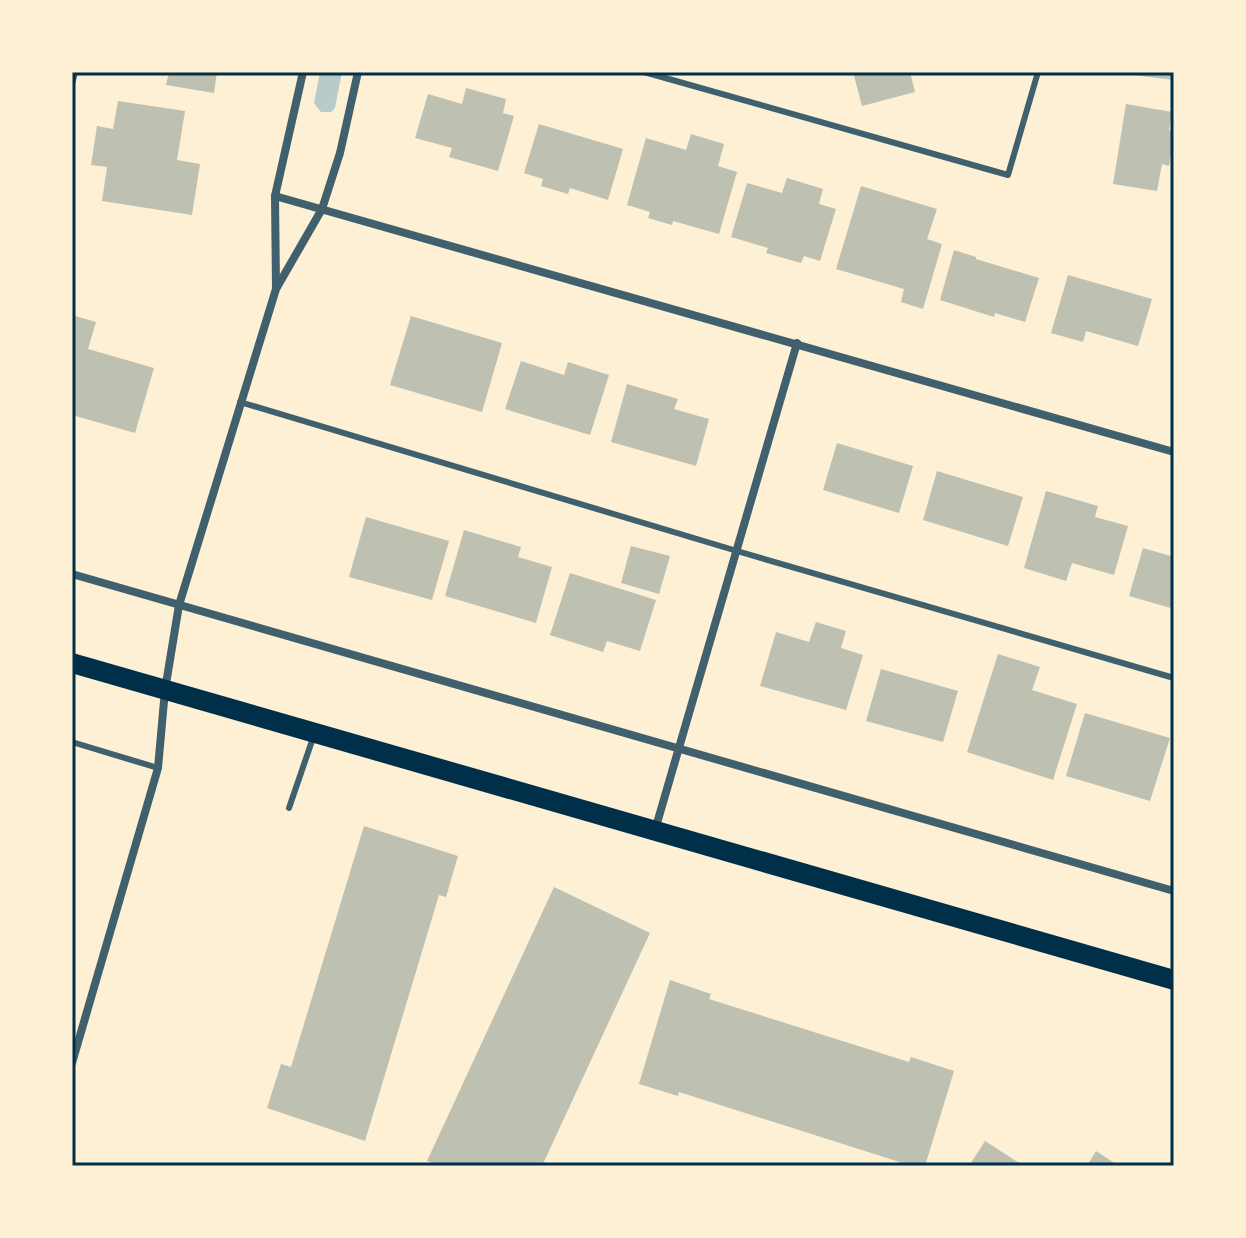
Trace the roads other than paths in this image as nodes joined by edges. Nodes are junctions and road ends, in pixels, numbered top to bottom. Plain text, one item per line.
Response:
1 (75, 72) edge
2 (303, 72) edge
3 (358, 72) edge
4 (644, 72) edge
5 (1038, 72) edge
6 (72, 84) edge
7 (275, 196) junction
8 (322, 209) junction
9 (276, 289) junction
10 (797, 343) junction
11 (240, 402) junction
12 (1174, 452) edge
13 (737, 551) junction
14 (72, 574) edge
15 (179, 605) junction
16 (72, 663) edge
17 (1174, 678) edge
18 (165, 690) junction
19 (314, 733) junction
20 (72, 742) edge
21 (679, 748) junction
22 (158, 768) junction
23 (289, 808) dead end
24 (655, 831) junction
25 (1174, 891) edge
26 (1174, 980) edge
27 (72, 1063) edge

1 - 6 lane
2 - 7 street
3 - 8 street
4 - 5 lane
7 - 8 street
7 - 9 street
8 - 9 street
8 - 10 street
9 - 11 street
10 - 12 street
10 - 13 street
11 - 13 lane
11 - 15 street
13 - 17 lane
13 - 21 street
14 - 15 street
15 - 18 street
15 - 21 street
16 - 18 main road
18 - 19 main road
18 - 22 street
19 - 23 lane
19 - 24 main road
20 - 22 lane
21 - 24 street
21 - 25 street
22 - 27 street
24 - 26 main road

